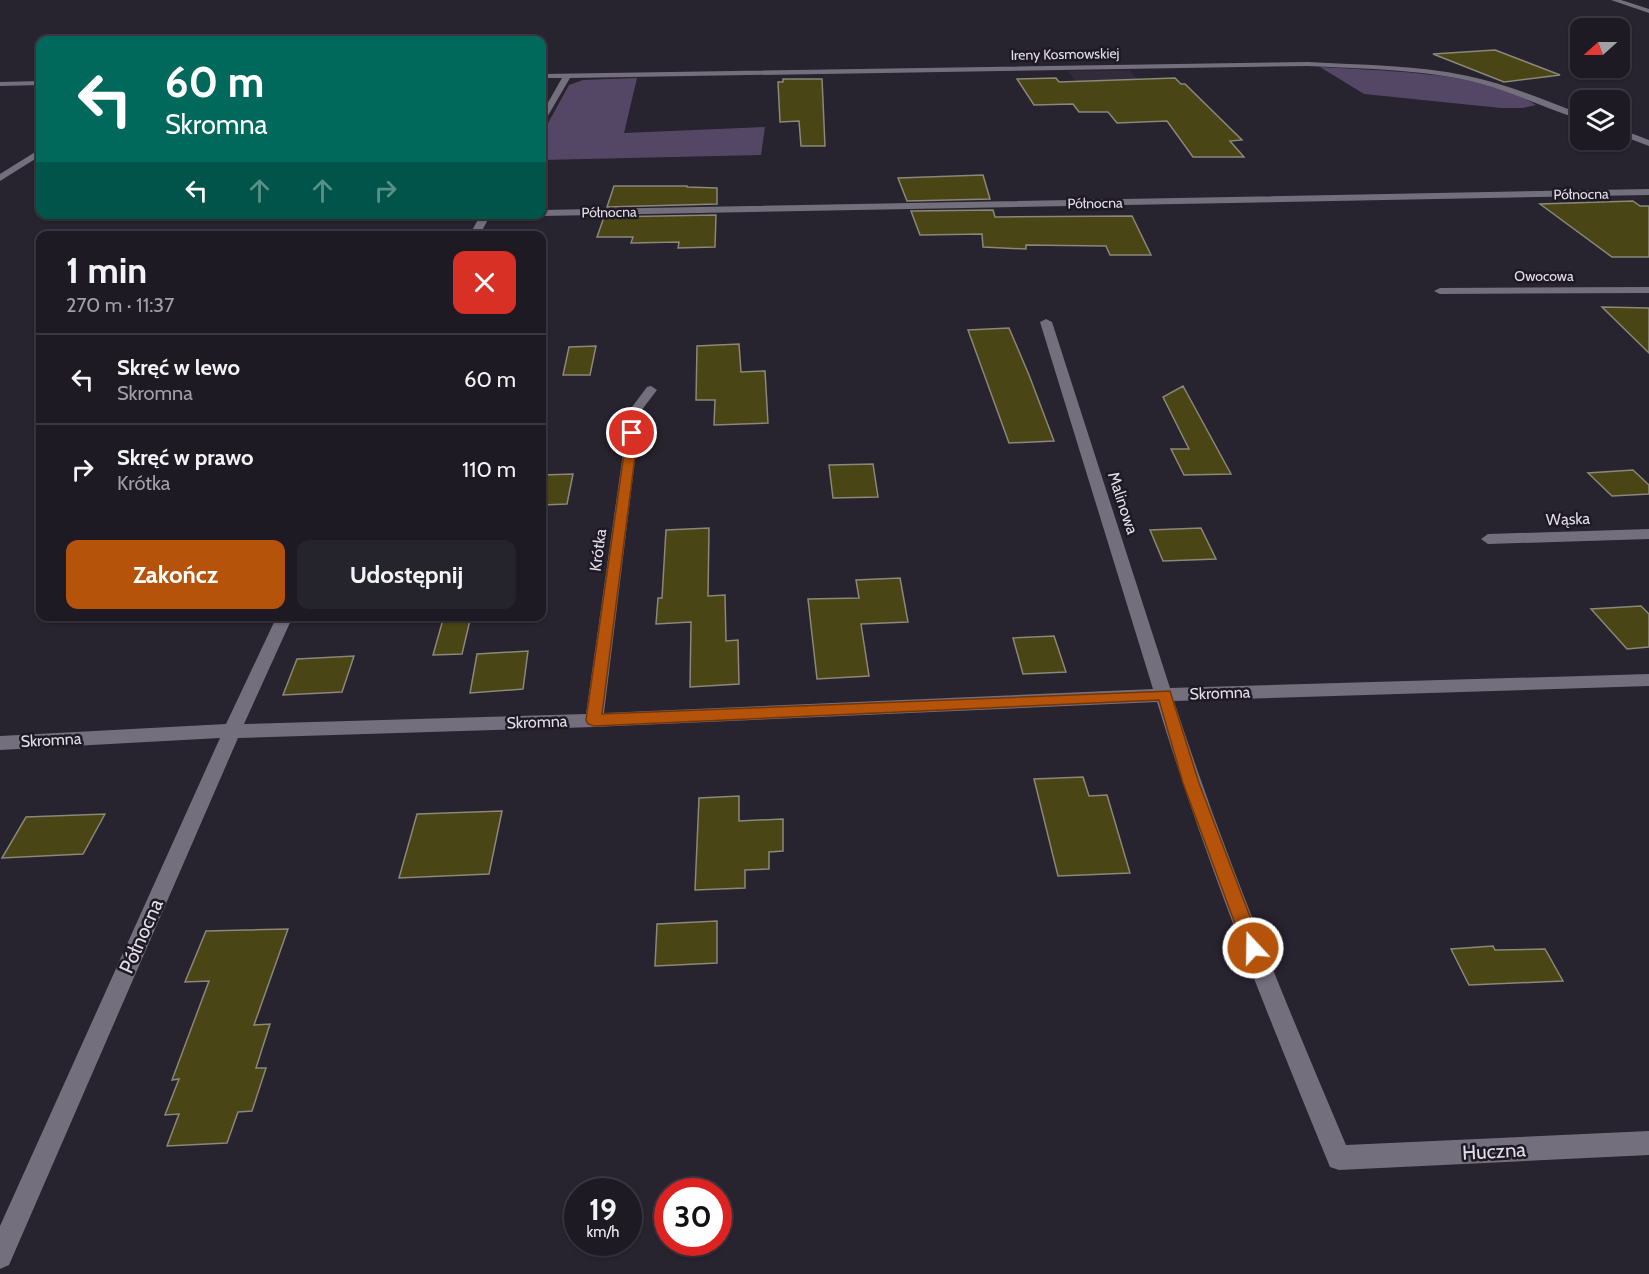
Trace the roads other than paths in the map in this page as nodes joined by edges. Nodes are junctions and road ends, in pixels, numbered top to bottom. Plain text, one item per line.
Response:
1 (1614, 0) edge
2 (1649, 11) edge
3 (546, 76) edge
4 (567, 76) junction
5 (0, 84) edge
6 (36, 84) edge
7 (546, 112) edge
8 (1570, 113) edge
9 (1630, 136) edge
10 (1649, 143) edge
11 (36, 155) edge
12 (0, 178) edge
13 (1649, 192) edge
14 (546, 213) edge
15 (1649, 290) edge
16 (1440, 291) dead end
17 (1046, 322) dead end
18 (651, 390) dead end
19 (1649, 534) edge
20 (1488, 539) dead end
21 (283, 621) edge
22 (1649, 680) edge
23 (1165, 695) junction
24 (594, 720) junction
25 (232, 731) junction
26 (0, 743) edge
27 (1649, 1143) edge
28 (1339, 1158) joint
29 (0, 1256) edge

1 - 2 street
3 - 4 street, Ireny Kosmowskiej
4 - 7 street
4 - 8 street, Ireny Kosmowskiej
5 - 6 street
9 - 10 street
11 - 12 street
13 - 14 street, Północna
15 - 16 street, Owocowa
17 - 23 street, Malinowa
18 - 24 street, Krótka
19 - 20 street, Wąska
21 - 25 street, Północna
22 - 23 street, Skromna
23 - 24 street, Skromna
23 - 28 street, Malinowa
24 - 25 street, Skromna
25 - 26 street, Skromna
25 - 29 street, Północna
27 - 28 street, Huczna

